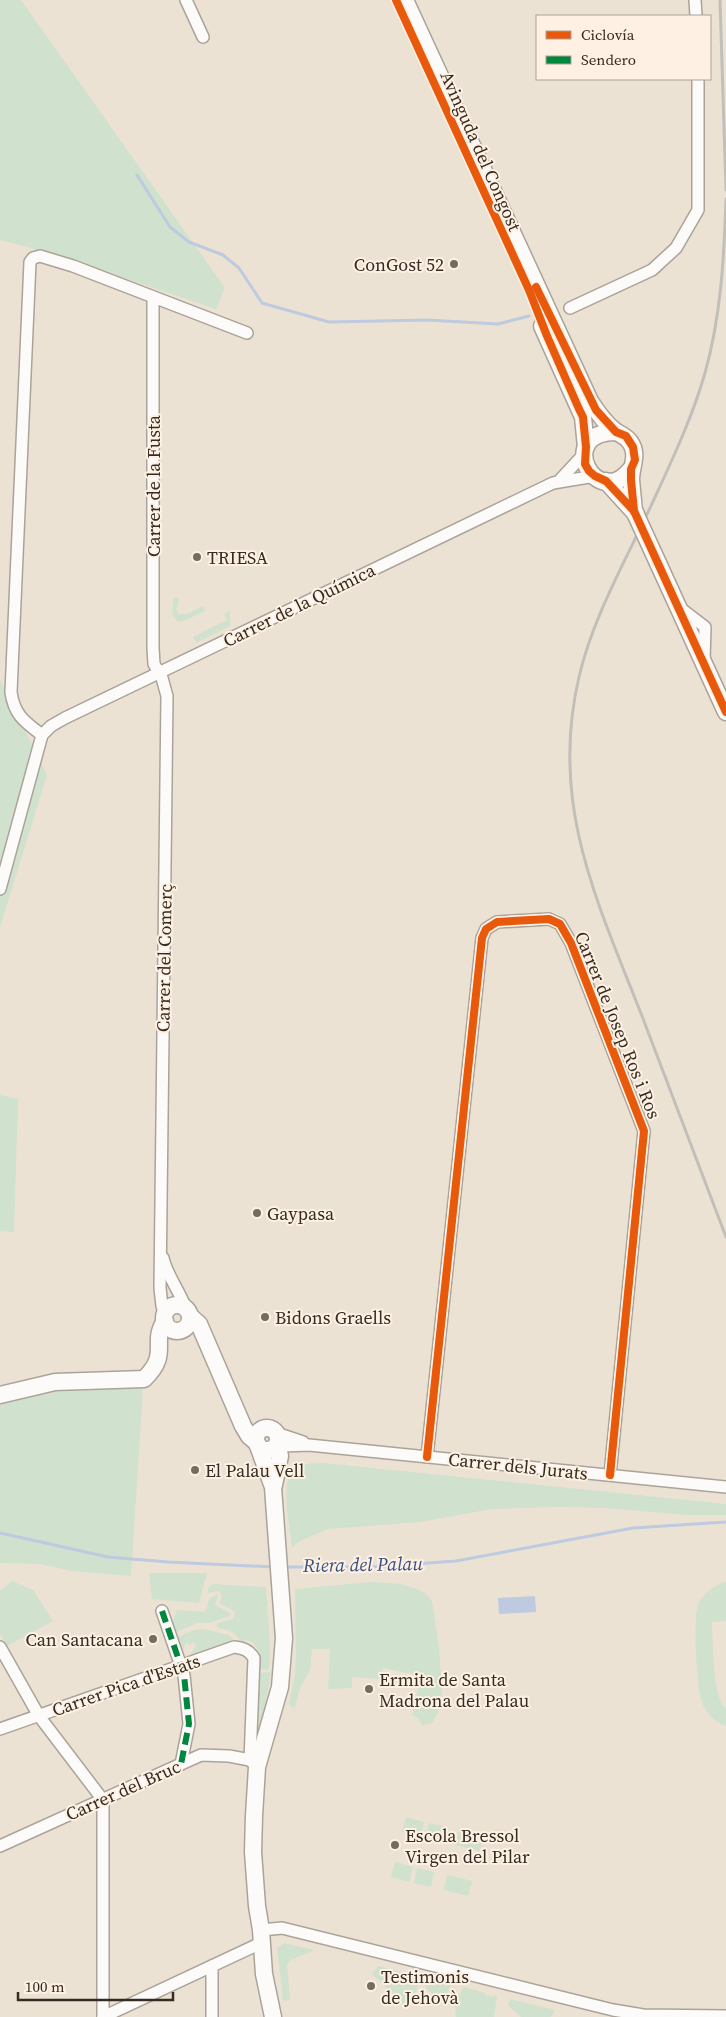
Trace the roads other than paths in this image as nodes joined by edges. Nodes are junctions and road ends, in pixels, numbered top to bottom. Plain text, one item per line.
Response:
1 (186, 0) edge
2 (396, 0) edge
3 (404, 0) edge
4 (696, 0) edge
5 (696, 15) edge
6 (203, 36) dead end
7 (698, 80) edge
8 (153, 297) junction
9 (570, 308) dead end
10 (543, 314) junction
11 (247, 333) dead end
12 (616, 432) junction
13 (585, 451) junction
14 (632, 469) junction
15 (600, 479) junction
16 (559, 481) junction
17 (635, 513) junction
18 (160, 673) junction
19 (726, 712) edge
20 (42, 735) junction
21 (0, 889) edge
22 (160, 1244) junction
23 (177, 1320) junction
24 (0, 1395) edge
25 (231, 1400) junction
26 (278, 1441) junction
27 (257, 1443) junction
28 (309, 1445) junction
29 (427, 1458) junction
30 (610, 1476) junction
31 (274, 1487) junction
32 (726, 1487) edge
33 (162, 1611) dead end
34 (0, 1647) edge
35 (180, 1667) junction
36 (39, 1716) junction
37 (0, 1729) edge
38 (181, 1764) junction
39 (254, 1764) junction
40 (103, 1800) junction
41 (0, 1846) edge
42 (261, 1937) junction
43 (212, 1966) junction
44 (643, 2016) edge
45 (726, 2016) edge
46 (103, 2017) edge
47 (212, 2017) edge
48 (273, 2017) edge

1 - 6 street
2 - 10 main road, Avinguda del Congost
3 - 10 main road, Avinguda del Congost
4 - 5 street
7 - 9 street
8 - 11 street
8 - 18 street, Carrer de la Fusta
8 - 20 street
10 - 12 main road
10 - 13 main road
12 - 13 main road
12 - 14 main road
13 - 15 main road
13 - 16 street, Carrer de la Química
14 - 15 main road
14 - 17 main road
15 - 16 street, Carrer de la Química
15 - 17 main road
16 - 18 street, Carrer de la Química
17 - 19 main road, bridge
18 - 20 street, Carrer de la Química
18 - 22 street, Carrer del Comerç
20 - 21 street
22 - 23 street, Carrer del Comerç
22 - 23 street, Carrer del Comerç
23 - 24 main road, Carrer del Comerç
23 - 25 main road
25 - 26 main road
25 - 27 main road
26 - 27 main road
26 - 28 street, Carrer dels Jurats
26 - 28 street, Carrer dels Jurats
26 - 31 main road
27 - 31 main road
28 - 29 street, Carrer dels Jurats
29 - 30 street, Carrer dels Jurats
29 - 30 street, Carrer de Josep Ros i Ros
30 - 32 street, Carrer dels Jurats
31 - 39 main road
33 - 35 street
34 - 36 street
35 - 36 street, Carrer Pica d'Estats
35 - 38 street
35 - 39 street, Carrer Pica d'Estats
36 - 37 street, Carrer Pica d'Estats
36 - 40 street
38 - 39 street, Carrer del Bruc
38 - 40 street, Carrer del Bruc
39 - 42 main road
40 - 41 street, Carrer del Bruc
40 - 46 street
42 - 43 street
42 - 44 street
42 - 48 main road
43 - 46 street
43 - 47 street
44 - 45 street

